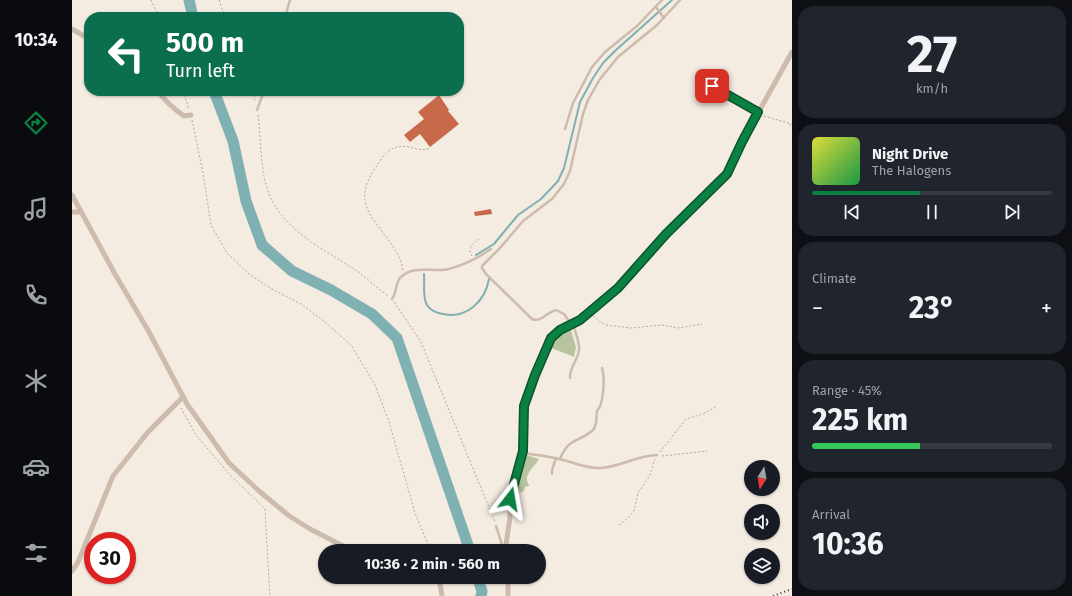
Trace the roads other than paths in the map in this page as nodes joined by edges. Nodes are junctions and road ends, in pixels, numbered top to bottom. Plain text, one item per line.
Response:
1 (290, 0) edge
2 (662, 0) edge
3 (680, 0) edge
4 (656, 7) junction
5 (286, 12) edge
6 (664, 18) junction
7 (72, 29) edge
8 (84, 36) edge
9 (792, 52) edge
10 (712, 86) dead end
11 (162, 96) edge
12 (262, 96) edge
13 (257, 110) road end
14 (758, 112) junction
15 (191, 115) road end
16 (565, 129) dead end
17 (72, 195) edge
18 (72, 212) edge
19 (81, 212) junction
20 (491, 249) dead end
21 (392, 299) road end
22 (572, 324) junction
23 (602, 368) dead end
24 (570, 378) dead end
25 (183, 397) junction
26 (522, 453) junction
27 (657, 455) road end
28 (556, 458) junction
29 (560, 459) junction
30 (552, 474) dead end
31 (496, 526) road end
32 (339, 544) edge
33 (502, 544) edge
34 (505, 544) edge
35 (72, 571) edge
36 (441, 584) edge
37 (508, 584) edge
38 (442, 596) edge
39 (508, 596) edge

1 - 5 lane
2 - 4 lane
3 - 6 lane
4 - 6 lane
4 - 16 lane
6 - 22 lane
7 - 8 street
9 - 14 street
10 - 14 lane
11 - 15 street
12 - 13 lane
14 - 22 street
17 - 19 street
18 - 19 street
19 - 25 street
20 - 21 lane
22 - 24 lane
22 - 26 street
23 - 29 lane
25 - 32 street
25 - 35 street
26 - 28 lane
26 - 34 street
27 - 29 lane
28 - 29 lane
28 - 30 lane
31 - 33 lane
36 - 38 street
37 - 39 street

